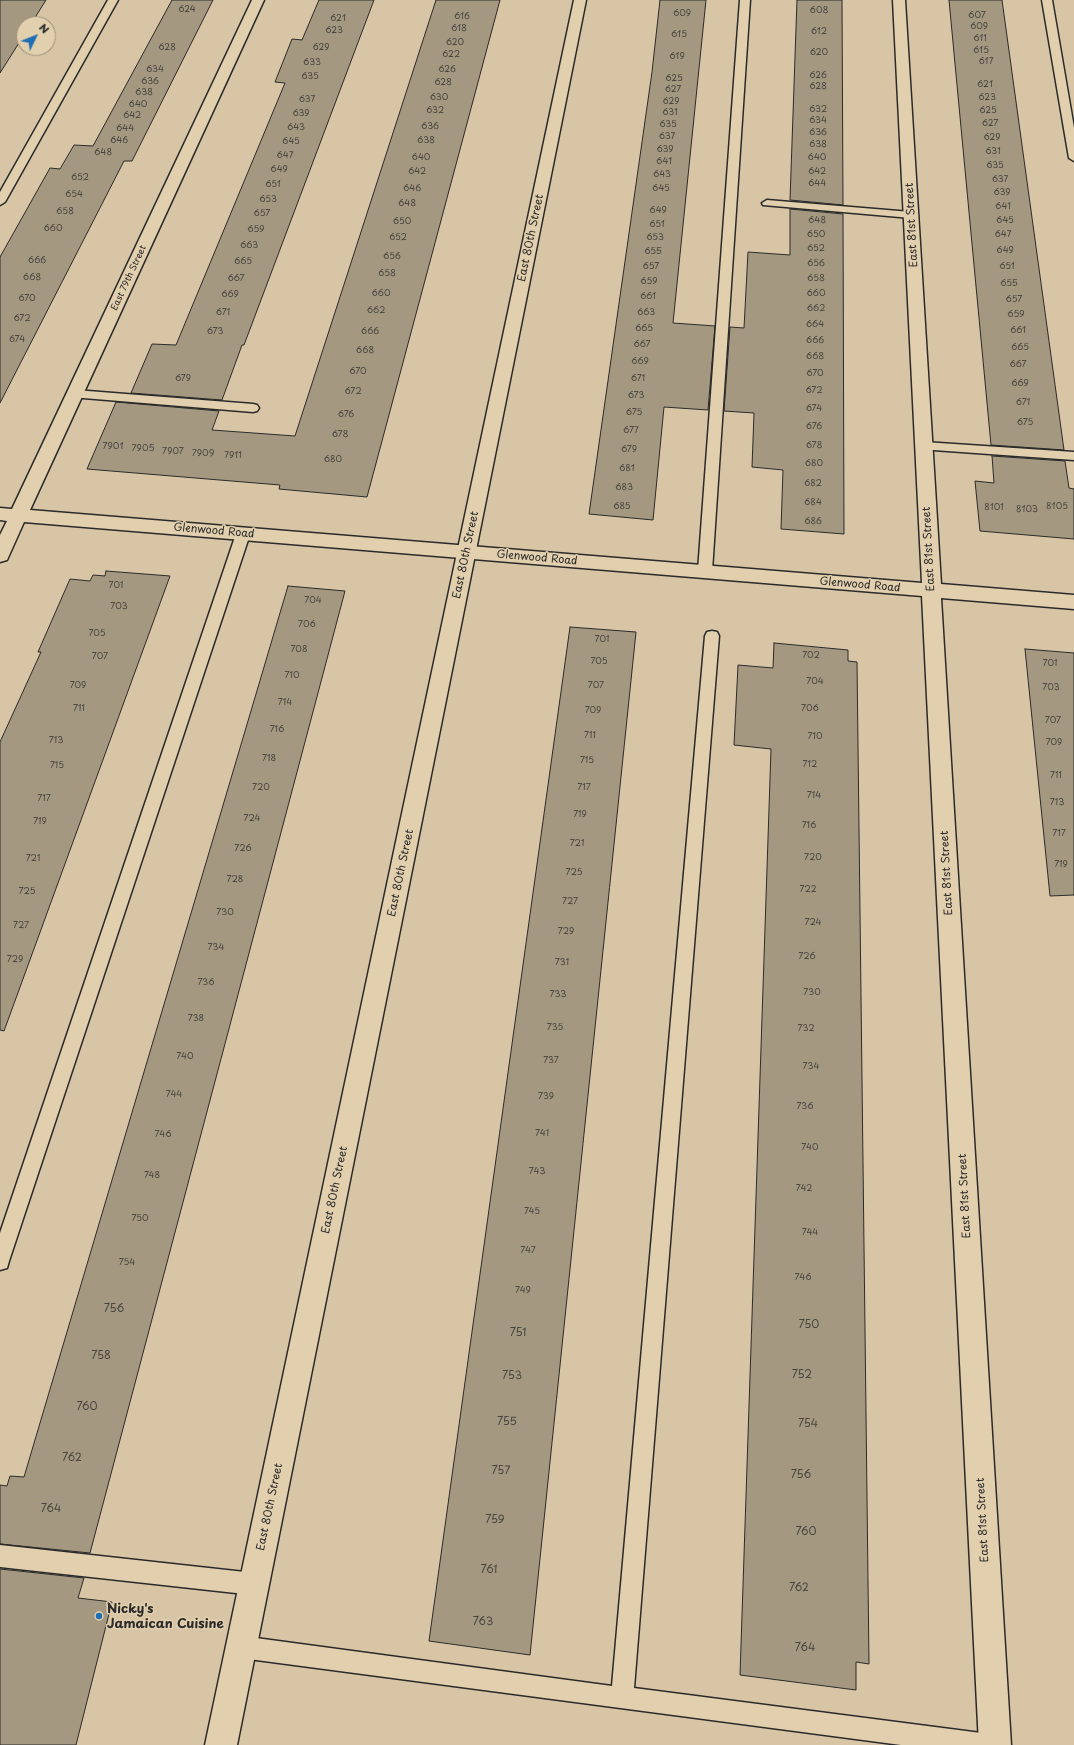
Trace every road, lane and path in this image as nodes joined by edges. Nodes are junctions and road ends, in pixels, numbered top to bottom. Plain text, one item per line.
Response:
1 (113, 0) edge
2 (258, 0) edge
3 (580, 0) edge
4 (745, 0) edge
5 (899, 0) edge
6 (1047, 0) edge
7 (1074, 158) edge
8 (0, 202) edge
9 (767, 203) dead end
10 (911, 215) junction
11 (75, 394) junction
12 (253, 408) dead end
13 (924, 446) junction
14 (1074, 456) edge
15 (0, 514) edge
16 (18, 515) junction
17 (243, 534) junction
18 (467, 552) junction
19 (0, 555) edge
20 (705, 572) junction
21 (932, 591) junction
22 (1074, 602) edge
23 (712, 636) dead end
24 (0, 1261) edge
25 (0, 1556) edge
26 (254, 1584) junction
27 (241, 1647) junction
28 (622, 1698) junction
29 (221, 1745) edge
30 (989, 1745) edge
31 (995, 1745) edge

1 - 8 lane
2 - 11 street, East 79th Street
3 - 18 street, East 80th Street
4 - 20 lane
5 - 10 street, East 81st Street
6 - 7 lane
9 - 10 lane
10 - 13 street, East 81st Street
11 - 12 lane
11 - 16 street, East 79th Street
13 - 14 lane
13 - 21 street, East 81st Street
15 - 16 street, Glenwood Road
16 - 17 street, Glenwood Road
16 - 19 street, East 79th Street
17 - 18 street, Glenwood Road
17 - 24 lane
18 - 20 street, Glenwood Road
18 - 26 street, East 80th Street
20 - 21 street, Glenwood Road
21 - 22 street, Glenwood Road
21 - 31 street, East 81st Street
23 - 28 lane
25 - 26 lane
26 - 27 street, East 80th Street
27 - 28 lane
27 - 29 street, East 80th Street
28 - 30 lane

